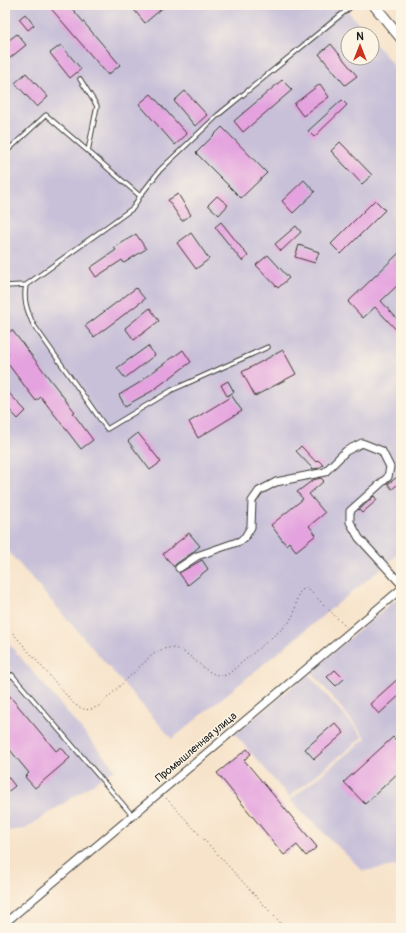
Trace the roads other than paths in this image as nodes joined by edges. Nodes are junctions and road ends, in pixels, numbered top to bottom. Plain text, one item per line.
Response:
1 (353, 5) edge
2 (374, 5) edge
3 (401, 38) edge
4 (80, 79) dead end
5 (88, 151) junction
6 (5, 153) edge
7 (140, 196) junction
8 (26, 285) junction
9 (5, 286) edge
10 (268, 347) dead end
11 (179, 568) dead end
12 (401, 584) edge
13 (401, 589) edge
14 (5, 681) edge
15 (132, 815) junction
16 (5, 923) edge

1 - 7 lane
2 - 3 main road
4 - 5 lane
5 - 6 lane
5 - 7 lane
7 - 8 lane
8 - 9 lane
8 - 10 lane
11 - 12 street
13 - 15 street, Промышленная улица
14 - 15 lane
15 - 16 street, Промышленная улица

